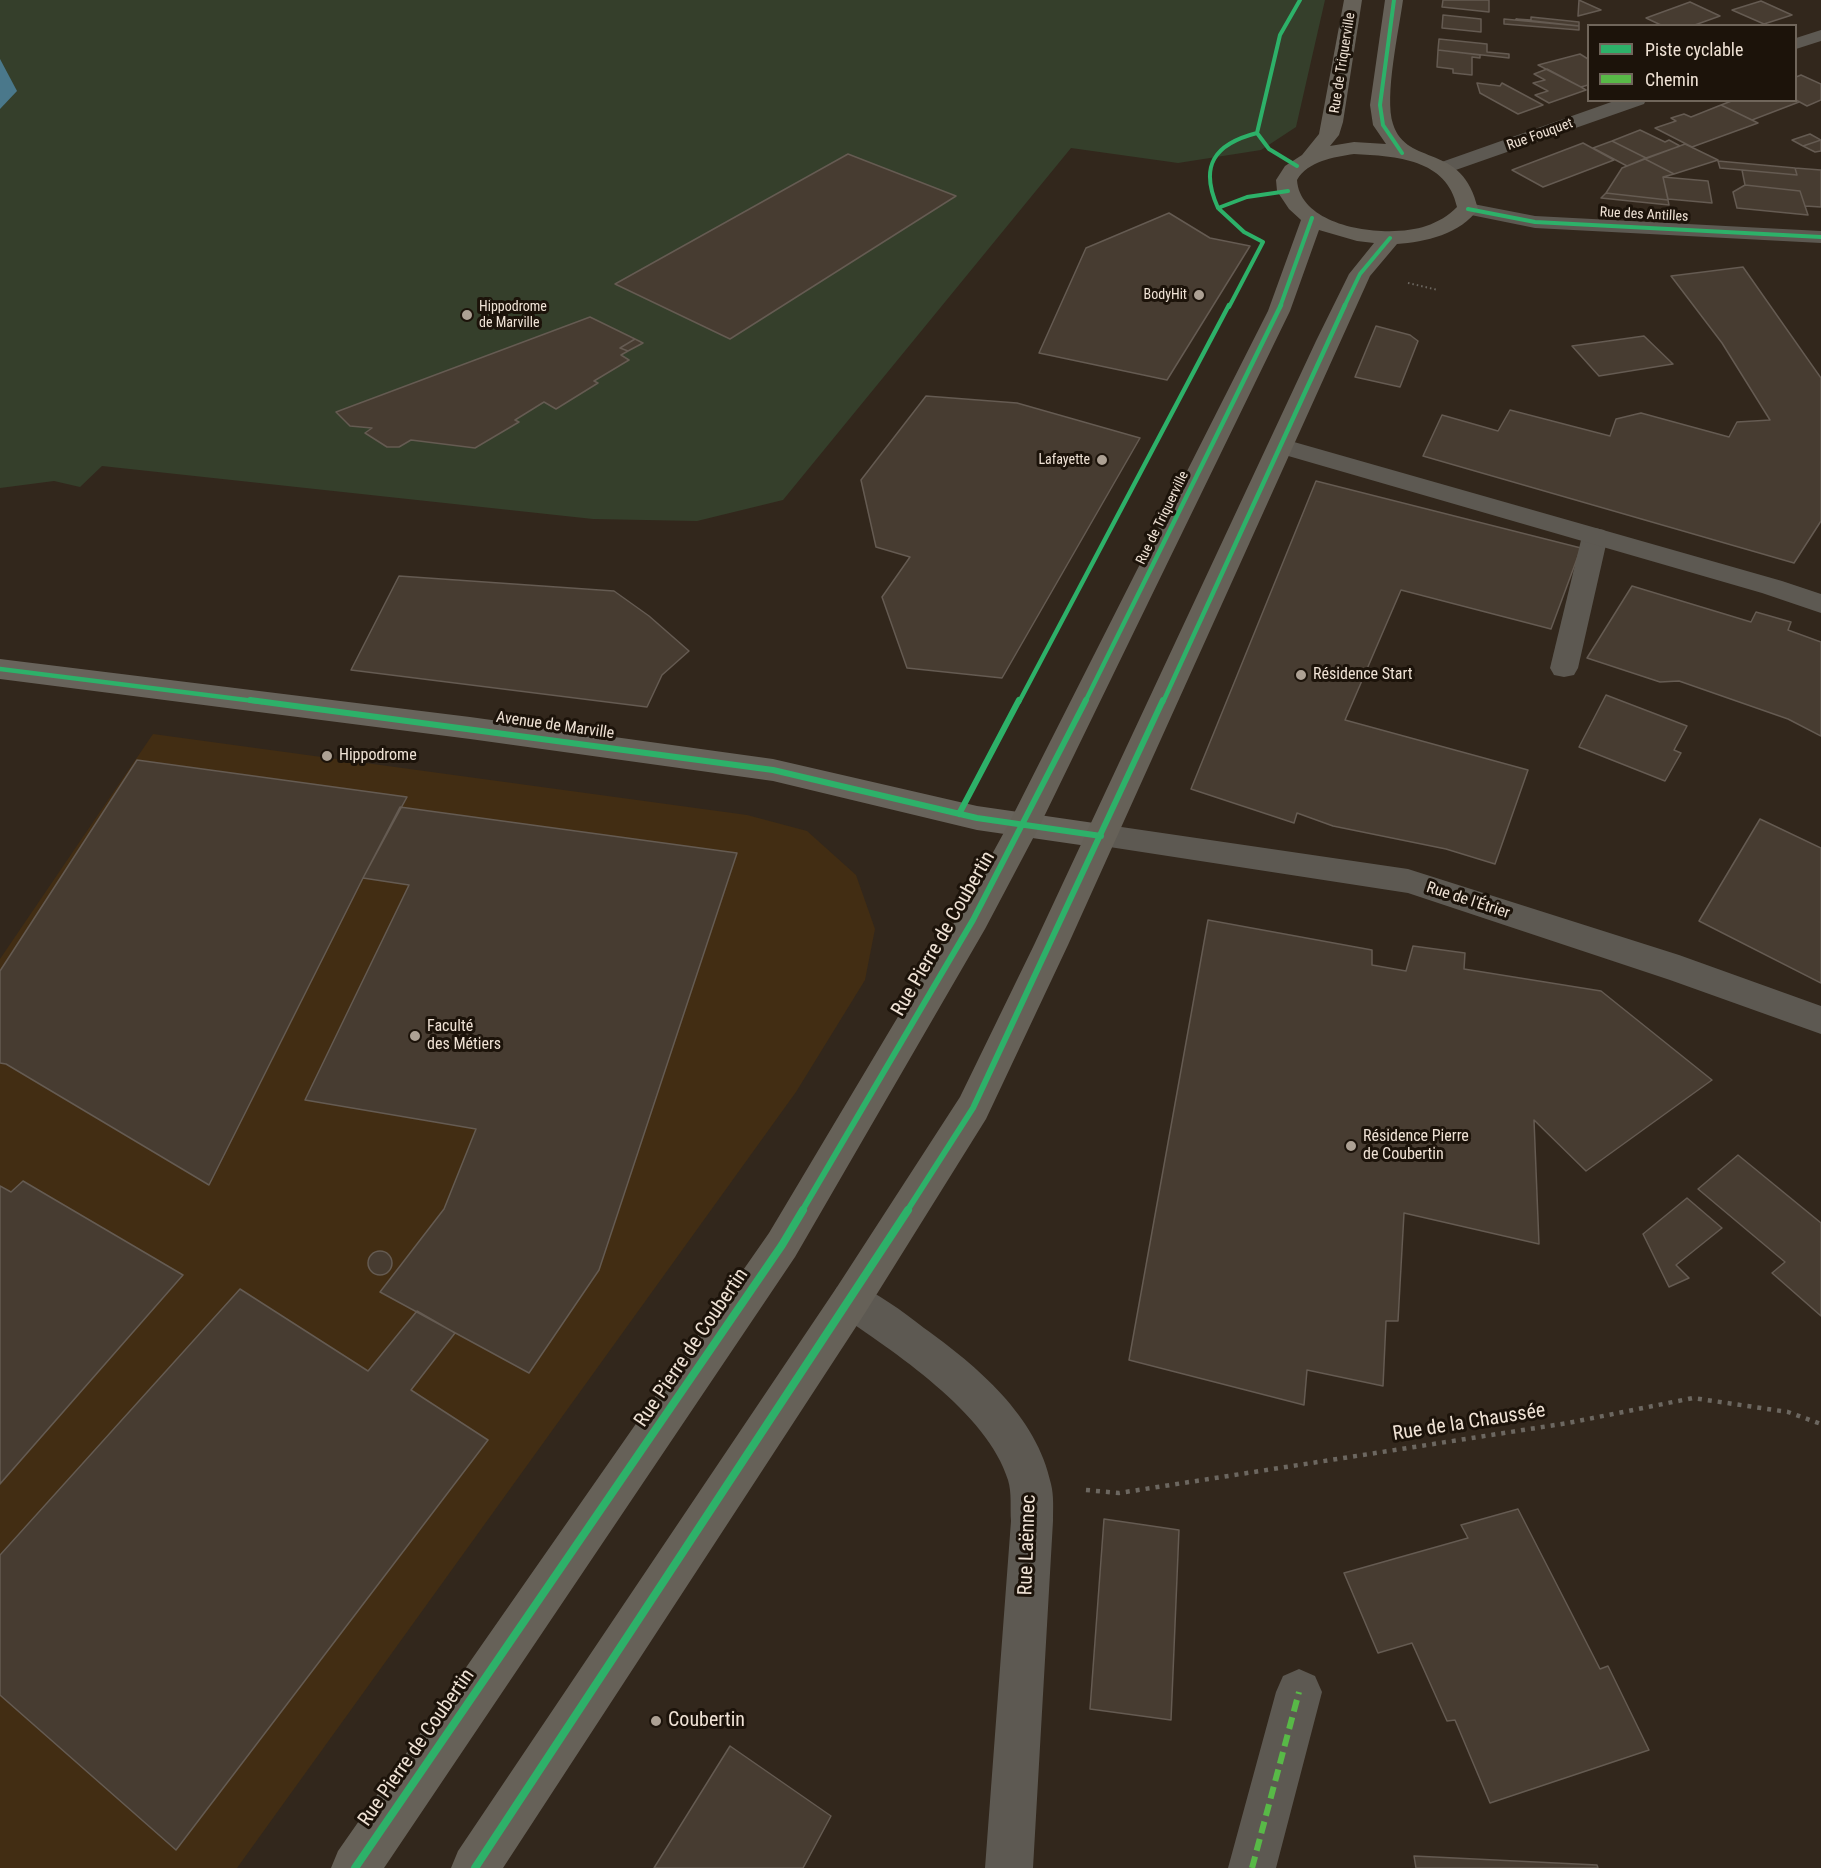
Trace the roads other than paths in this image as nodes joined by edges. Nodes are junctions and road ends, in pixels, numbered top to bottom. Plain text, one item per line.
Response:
1 (1353, 0) edge
2 (1394, 0) edge
3 (1821, 34) edge
4 (1797, 44) edge
5 (1631, 102) edge
6 (1402, 153) junction
7 (1312, 156) junction
8 (1443, 168) junction
9 (1468, 209) junction
10 (1312, 218) junction
11 (1821, 237) edge
12 (1390, 238) junction
13 (1280, 446) junction
14 (1595, 536) junction
15 (1821, 604) edge
16 (1564, 668) dead end
17 (0, 669) edge
18 (1024, 825) junction
19 (1101, 836) junction
20 (1821, 1020) edge
21 (851, 1300) junction
22 (1299, 1692) dead end
23 (355, 1868) edge
24 (475, 1868) edge
25 (1009, 1868) edge
26 (1252, 1868) edge

1 - 7 main road, Rue de Triquerville
2 - 6 main road
3 - 4 street
5 - 8 street, Rue Fouquet
6 - 7 main road
6 - 8 main road
7 - 10 main road
8 - 9 main road
9 - 11 street, Rue des Antilles
9 - 12 main road
10 - 12 main road
10 - 18 main road, Rue de Triquerville
12 - 13 main road
13 - 14 street
13 - 19 main road
14 - 15 street
14 - 16 lane
17 - 18 street, Avenue de Marville
18 - 19 street, Avenue de Marville
18 - 23 main road, Rue Pierre de Coubertin
19 - 20 street, Rue de l'Étrier
19 - 21 main road
21 - 24 main road
21 - 25 street, Rue Laënnec
22 - 26 street

